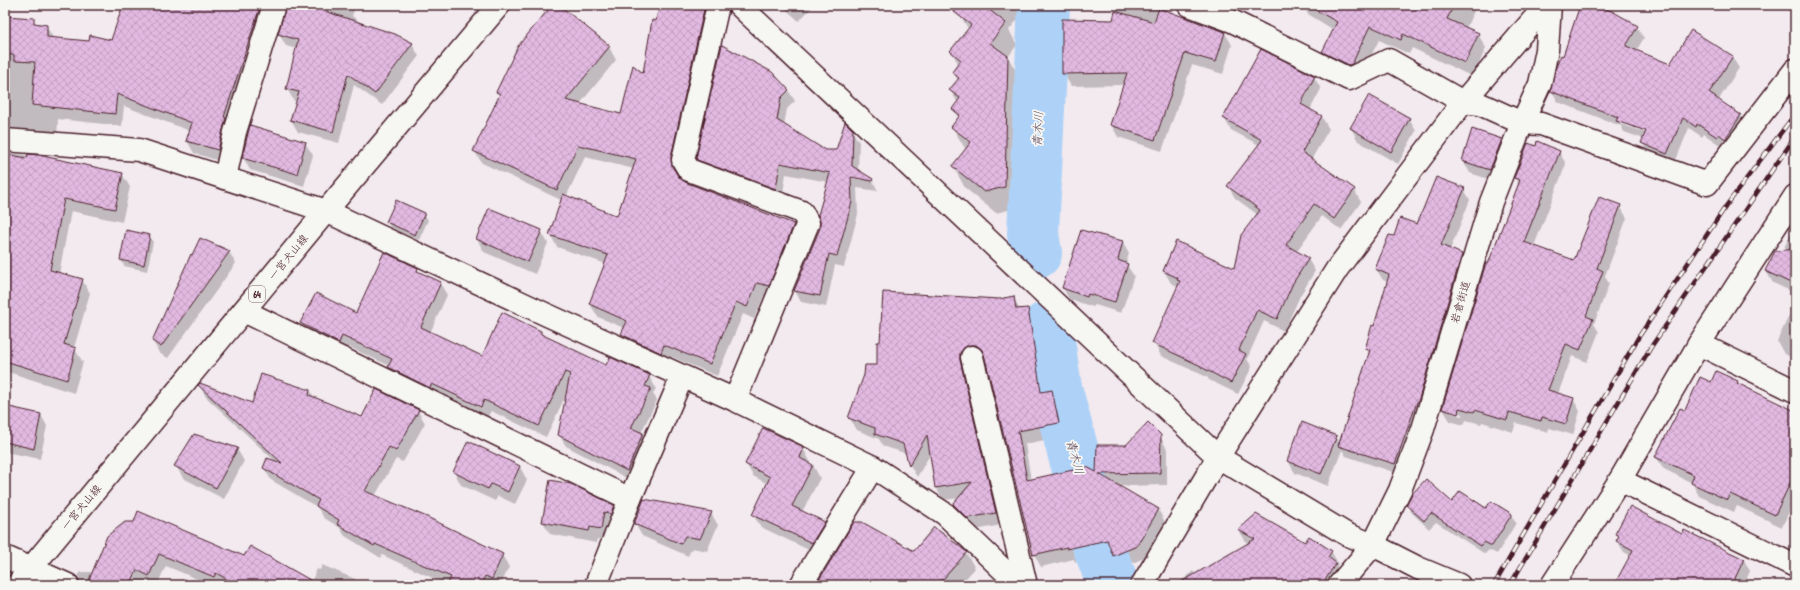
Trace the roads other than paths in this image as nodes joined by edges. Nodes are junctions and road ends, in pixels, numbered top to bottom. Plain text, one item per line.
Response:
1 (274, 5) edge
2 (499, 5) edge
3 (718, 5) edge
4 (739, 5) edge
5 (1189, 5) edge
6 (1546, 5) edge
7 (1550, 5) edge
8 (1236, 13) edge
9 (1795, 70) edge
10 (1463, 102) junction
11 (1522, 123) junction
12 (5, 140) edge
13 (225, 178) junction
14 (1792, 208) edge
15 (326, 211) junction
16 (244, 311) junction
17 (1699, 344) junction
18 (972, 357) dead end
19 (682, 377) junction
20 (1795, 391) edge
21 (735, 400) junction
22 (1218, 457) junction
23 (873, 467) junction
24 (1620, 480) junction
25 (630, 499) junction
26 (1373, 544) junction
27 (5, 557) edge
28 (1795, 566) edge
29 (30, 568) junction
30 (16, 585) edge
31 (68, 585) edge
32 (596, 585) edge
33 (801, 585) edge
34 (1019, 585) edge
35 (1026, 585) edge
36 (1142, 585) edge
37 (1339, 585) edge
38 (1459, 585) edge
39 (1552, 585) edge

1 - 13 street
2 - 15 street, 一宮犬山線 / 64
3 - 21 street
4 - 22 street
5 - 8 street
6 - 10 street
7 - 11 street, 岩倉街道
8 - 10 street
9 - 11 street
10 - 11 street
10 - 22 street
11 - 26 street, 岩倉街道
12 - 13 street
13 - 15 street
14 - 17 street
15 - 16 street, 一宮犬山線 / 64
15 - 19 street
16 - 25 street
16 - 29 street, 一宮犬山線 / 64
17 - 20 street
17 - 24 street
18 - 35 street
19 - 21 street
19 - 25 street
21 - 23 street
22 - 26 street
22 - 36 street
23 - 33 street
23 - 34 street
24 - 28 street
24 - 39 street
25 - 32 street
26 - 37 street, 岩倉街道
26 - 38 street
27 - 29 street
29 - 30 street, 一宮犬山線 / 64
29 - 31 street

